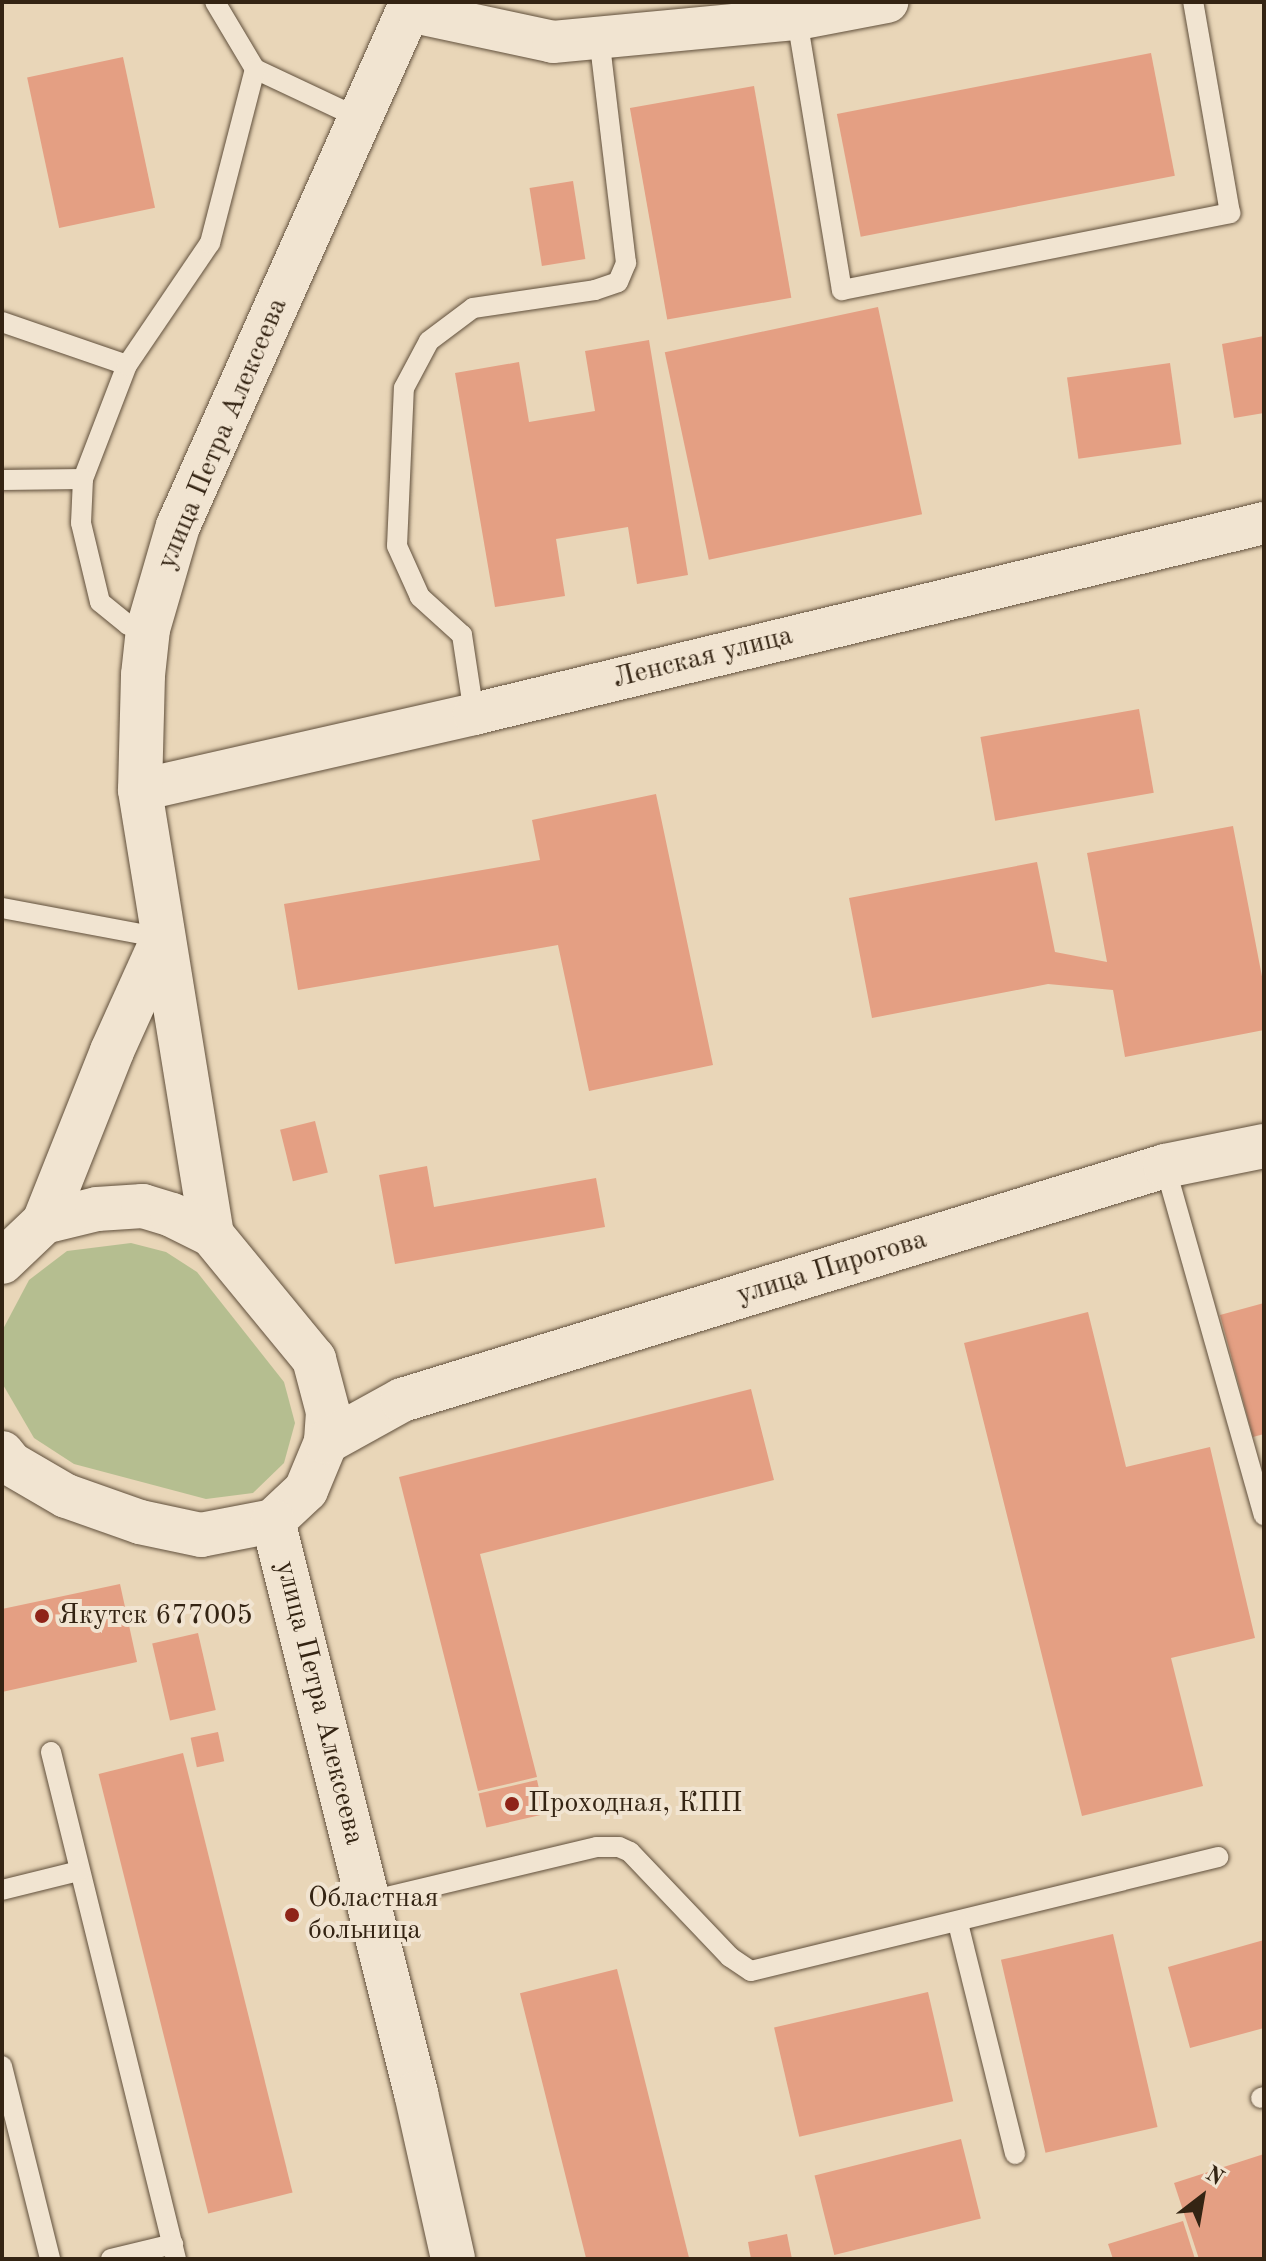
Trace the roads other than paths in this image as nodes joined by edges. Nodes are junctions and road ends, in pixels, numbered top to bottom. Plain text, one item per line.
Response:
1 (215, 2) edge
2 (887, 2) edge
3 (1193, 2) edge
4 (411, 7) edge
5 (797, 19) junction
6 (599, 38) junction
7 (255, 69) junction
8 (359, 118) junction
9 (2, 322) edge
10 (127, 365) junction
11 (83, 479) junction
12 (2, 480) edge
13 (1264, 523) edge
14 (148, 629) junction
15 (474, 714) junction
16 (140, 790) junction
17 (2, 908) edge
18 (163, 938) junction
19 (1264, 1146) edge
20 (1165, 1166) junction
21 (44, 1222) junction
22 (212, 1235) junction
23 (2, 1262) edge
24 (314, 1359) junction
25 (402, 1400) junction
26 (326, 1442) junction
27 (5, 1460) edge
28 (1264, 1515) edge
29 (273, 1521) junction
30 (51, 1752) dead end
31 (1218, 1857) dead end
32 (79, 1871) junction
33 (2, 1890) edge
34 (370, 1901) junction
35 (958, 1923) junction
36 (2, 2066) edge
37 (1015, 2154) dead end
38 (175, 2252) edge
39 (50, 2259) edge
40 (111, 2259) edge
41 (453, 2259) edge

1 - 7 lane
2 - 5 street
3 - 5 lane
4 - 6 street
4 - 8 street, улица Петра Алексеева
5 - 6 street
6 - 15 lane
7 - 8 lane
7 - 10 lane
8 - 14 street, улица Петра Алексеева
9 - 10 lane
10 - 11 lane
11 - 12 lane
11 - 14 lane
13 - 15 street, Ленская улица
14 - 16 street, улица Петра Алексеева
15 - 16 street, Ленская улица
16 - 18 street, улица Петра Алексеева
17 - 18 lane
18 - 21 street
18 - 22 street, улица Петра Алексеева
19 - 20 street, улица Пирогова
20 - 25 street, улица Пирогова
20 - 28 lane
21 - 22 street
21 - 23 street
22 - 24 street
24 - 25 street
24 - 26 street
25 - 26 street, улица Пирогова
26 - 29 street
27 - 29 street
29 - 34 street, улица Петра Алексеева
30 - 32 lane
31 - 35 lane
32 - 33 lane
32 - 38 lane
34 - 35 lane
34 - 41 street, улица Петра Алексеева
35 - 37 lane
36 - 39 lane
38 - 40 lane

